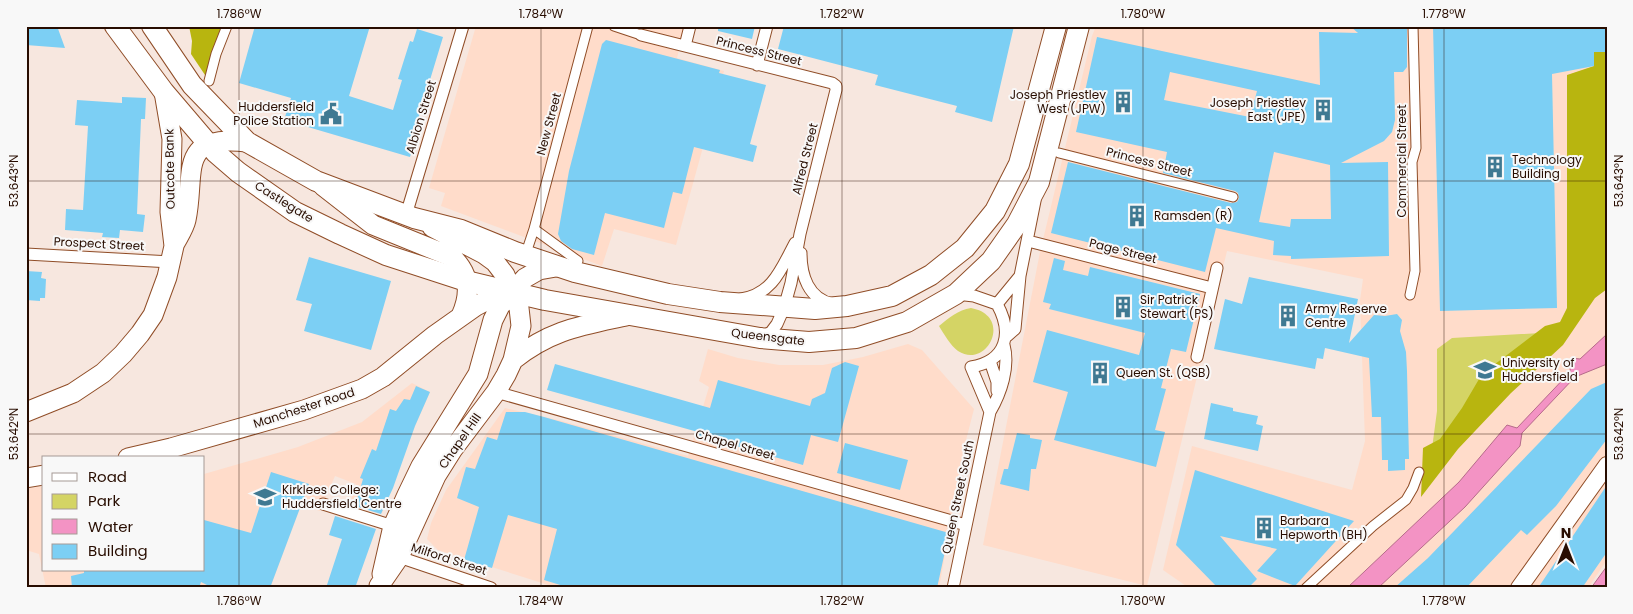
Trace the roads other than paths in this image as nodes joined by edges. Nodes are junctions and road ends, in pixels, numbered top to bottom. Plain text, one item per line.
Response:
1 (115, 26) edge
2 (152, 26) edge
3 (227, 26) edge
4 (463, 26) edge
5 (588, 26) edge
6 (614, 26) edge
7 (690, 26) edge
8 (767, 26) edge
9 (1056, 26) edge
10 (1079, 26) edge
11 (1413, 26) edge
12 (641, 35) joint
13 (685, 46) junction
14 (757, 65) junction
15 (209, 80) dead end
16 (836, 90) joint
17 (164, 92) junction
18 (247, 142) junction
19 (207, 144) junction
20 (1059, 153) dead end
21 (316, 181) junction
22 (1039, 182) junction
23 (1233, 197) dead end
24 (410, 216) junction
25 (534, 229) junction
26 (800, 234) junction
27 (1028, 241) junction
28 (26, 254) edge
29 (172, 254) junction
30 (525, 256) junction
31 (578, 261) dead end
32 (556, 267) junction
33 (1217, 268) dead end
34 (1020, 276) junction
35 (1212, 288) junction
36 (512, 292) junction
37 (956, 294) junction
38 (1410, 295) dead end
39 (468, 300) junction
40 (720, 302) junction
41 (997, 304) junction
42 (847, 306) junction
43 (784, 308) junction
44 (626, 316) junction
45 (760, 338) junction
46 (488, 339) junction
47 (1005, 341) junction
48 (1197, 357) dead end
49 (513, 360) junction
50 (990, 361) junction
51 (496, 392) junction
52 (996, 401) junction
53 (26, 412) edge
54 (990, 412) junction
55 (137, 456) edge
56 (1607, 466) edge
57 (1419, 472) dead end
58 (42, 475) edge
59 (26, 478) edge
60 (323, 504) dead end
61 (966, 525) junction
62 (393, 526) junction
63 (399, 557) junction
64 (379, 587) edge
65 (491, 588) edge
66 (953, 588) edge
67 (1306, 588) edge
68 (1520, 588) edge

1 - 17 highway, Castlegate
2 - 18 highway
3 - 15 street
4 - 24 street, Albion Street
5 - 25 street, New Street
6 - 12 street, Princess Street
7 - 13 street
8 - 14 street
9 - 42 highway
10 - 22 highway, Queensgate
11 - 38 street, Commercial Street
12 - 13 street, Princess Street
13 - 14 street, Princess Street
14 - 16 street, Princess Street
16 - 26 street, Alfred Street
17 - 19 highway, Castlegate
17 - 29 main road, Outcote Bank
18 - 19 main road
18 - 21 highway
19 - 29 main road, Outcote Bank
19 - 39 highway, Castlegate
20 - 23 street, Princess Street
21 - 24 highway
21 - 39 main road
22 - 27 street, Queen Street South
22 - 37 highway, Queensgate
24 - 30 highway
24 - 36 main road, Chapel Hill
25 - 30 street, New Street
25 - 31 street
26 - 40 street, Alfred Street
26 - 42 street, Alfred Street
26 - 43 street, Alfred Street
27 - 34 street, Queen Street South
27 - 35 street, Page Street
28 - 29 street, Prospect Street
29 - 53 main road, Outcote Bank
30 - 32 highway
32 - 36 main road, Chapel Hill
32 - 40 highway
33 - 35 street
34 - 41 street, Queen Street South
34 - 47 street, Queen Street South
35 - 48 street
36 - 39 highway, Castlegate
36 - 44 highway, Queensgate
36 - 46 main road, Chapel Hill
36 - 49 main road, Chapel Hill
37 - 41 street
37 - 45 highway, Queensgate
39 - 46 main road
39 - 55 main road, Manchester Road
40 - 43 highway
41 - 47 street, Queen Street South
42 - 43 highway
43 - 45 street, Alfred Street
44 - 45 highway, Queensgate
44 - 49 main road
46 - 62 main road, Chapel Hill
47 - 50 street, Queen Street South
47 - 52 street, Queen Street South
49 - 51 main road, Chapel Hill
50 - 52 street
50 - 54 street
51 - 61 street, Chapel Street
51 - 63 main road, Chapel Hill
52 - 54 street, Queen Street South
54 - 61 street, Queen Street South
56 - 68 main road
57 - 67 street
58 - 59 main road
60 - 62 street
61 - 66 street, Queen Street South
62 - 64 main road, Chapel Hill
63 - 64 main road, Chapel Hill
63 - 65 street, Milford Street

